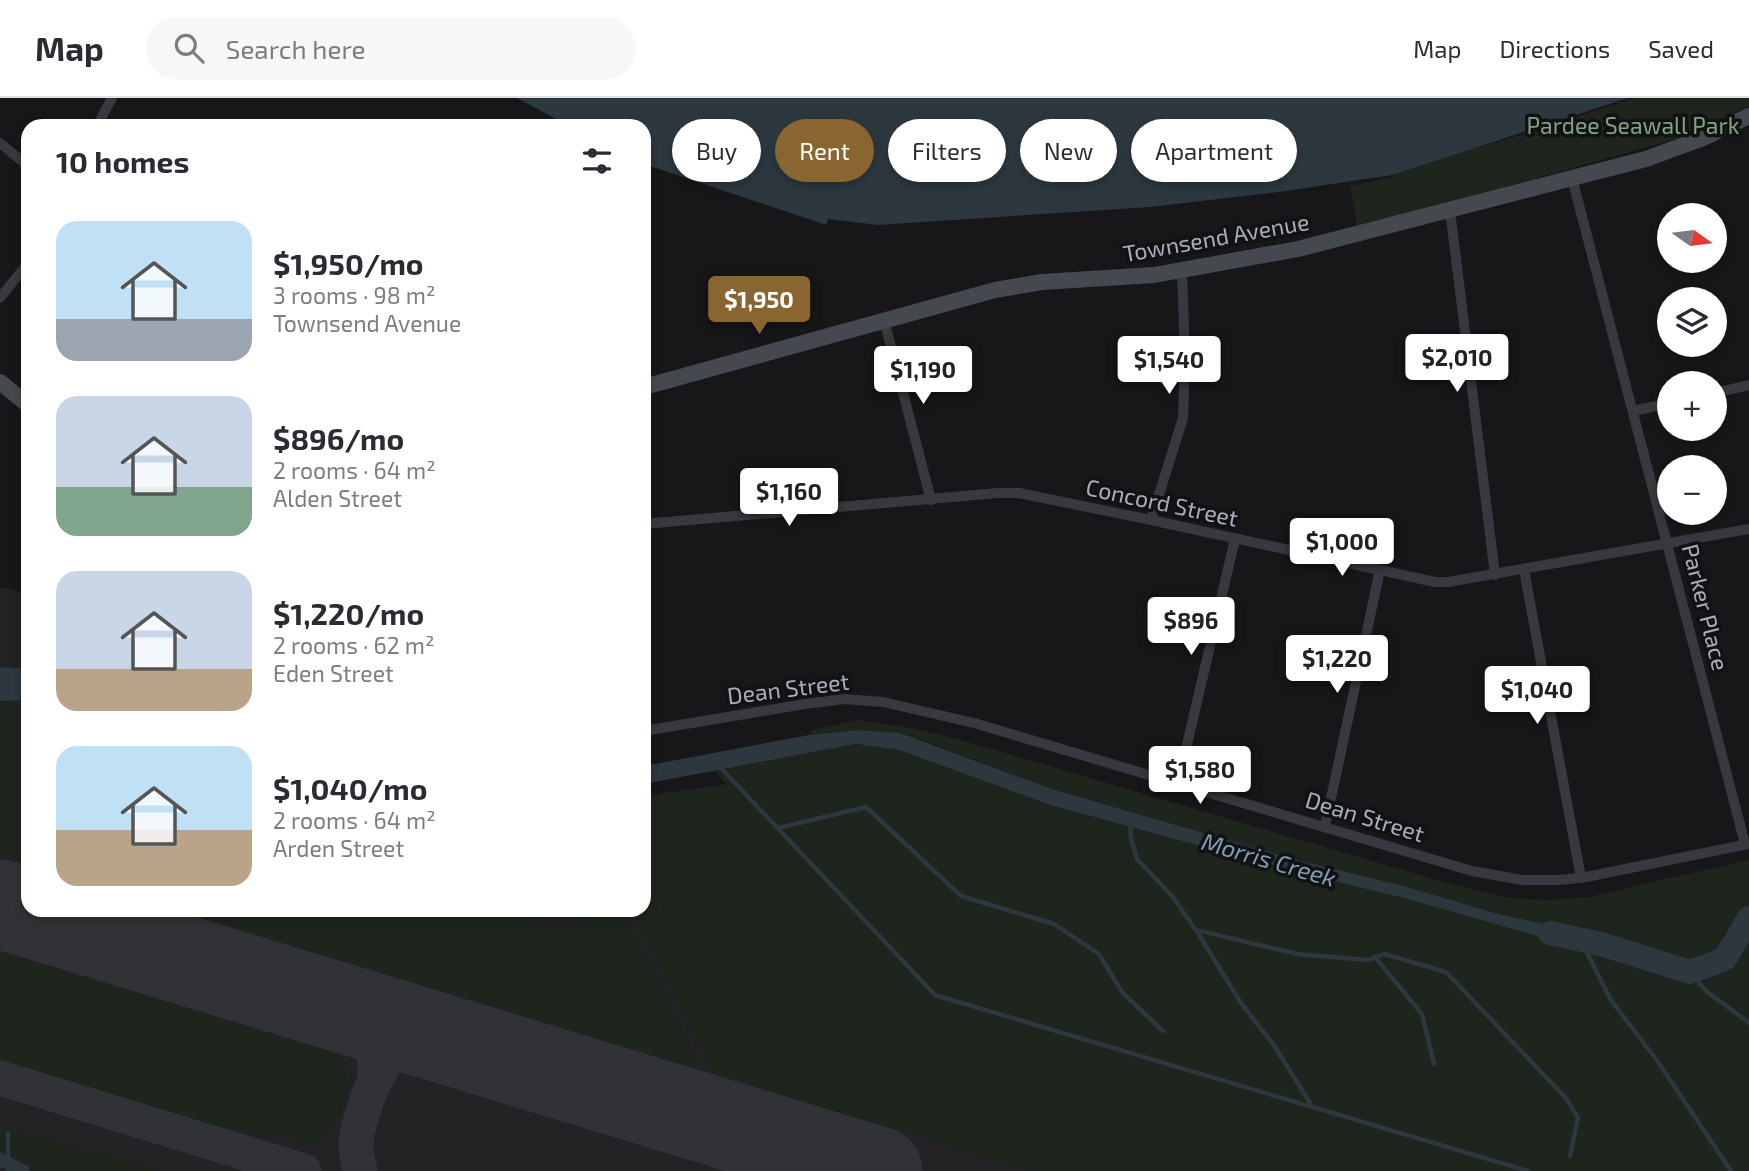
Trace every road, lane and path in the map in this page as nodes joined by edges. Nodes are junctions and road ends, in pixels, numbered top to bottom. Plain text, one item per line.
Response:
1 (112, 98) edge
2 (1749, 117) edge
3 (101, 119) edge
4 (0, 143) edge
5 (21, 160) edge
6 (1572, 178) junction
7 (1450, 210) junction
8 (1182, 271) junction
9 (21, 272) edge
10 (0, 298) edge
11 (884, 320) junction
12 (0, 382) edge
13 (651, 385) edge
14 (1749, 385) edge
15 (1727, 390) edge
16 (21, 399) edge
17 (1657, 406) edge
18 (1633, 411) junction
19 (931, 500) junction
20 (1151, 520) junction
21 (651, 523) edge
22 (1749, 529) edge
23 (1235, 539) junction
24 (1668, 544) junction
25 (1380, 570) junction
26 (1524, 570) junction
27 (1495, 575) junction
28 (651, 730) edge
29 (1178, 783) junction
30 (1325, 826) junction
31 (1747, 844) edge
32 (1581, 878) junction

1 - 3 street
2 - 6 main road, Townsend Avenue
4 - 5 street
6 - 7 main road, Townsend Avenue
6 - 18 street, Parker Place
7 - 8 main road, Townsend Avenue
7 - 27 street
8 - 11 main road, Townsend Avenue
8 - 20 street
9 - 10 street
11 - 13 main road, Townsend Avenue
11 - 19 street
12 - 16 main road
14 - 15 street
17 - 18 street
18 - 24 street, Parker Place
19 - 20 street, Concord Street
19 - 21 street, Concord Street
20 - 23 street, Concord Street
22 - 24 street, Concord Street
23 - 25 street, Concord Street
23 - 29 street
24 - 26 street, Concord Street
24 - 31 street, Parker Place
25 - 27 street, Concord Street
25 - 30 street
26 - 27 street, Concord Street
26 - 32 street
28 - 29 street, Dean Street
29 - 30 street, Dean Street
30 - 32 street, Dean Street
31 - 32 street, Dean Street

